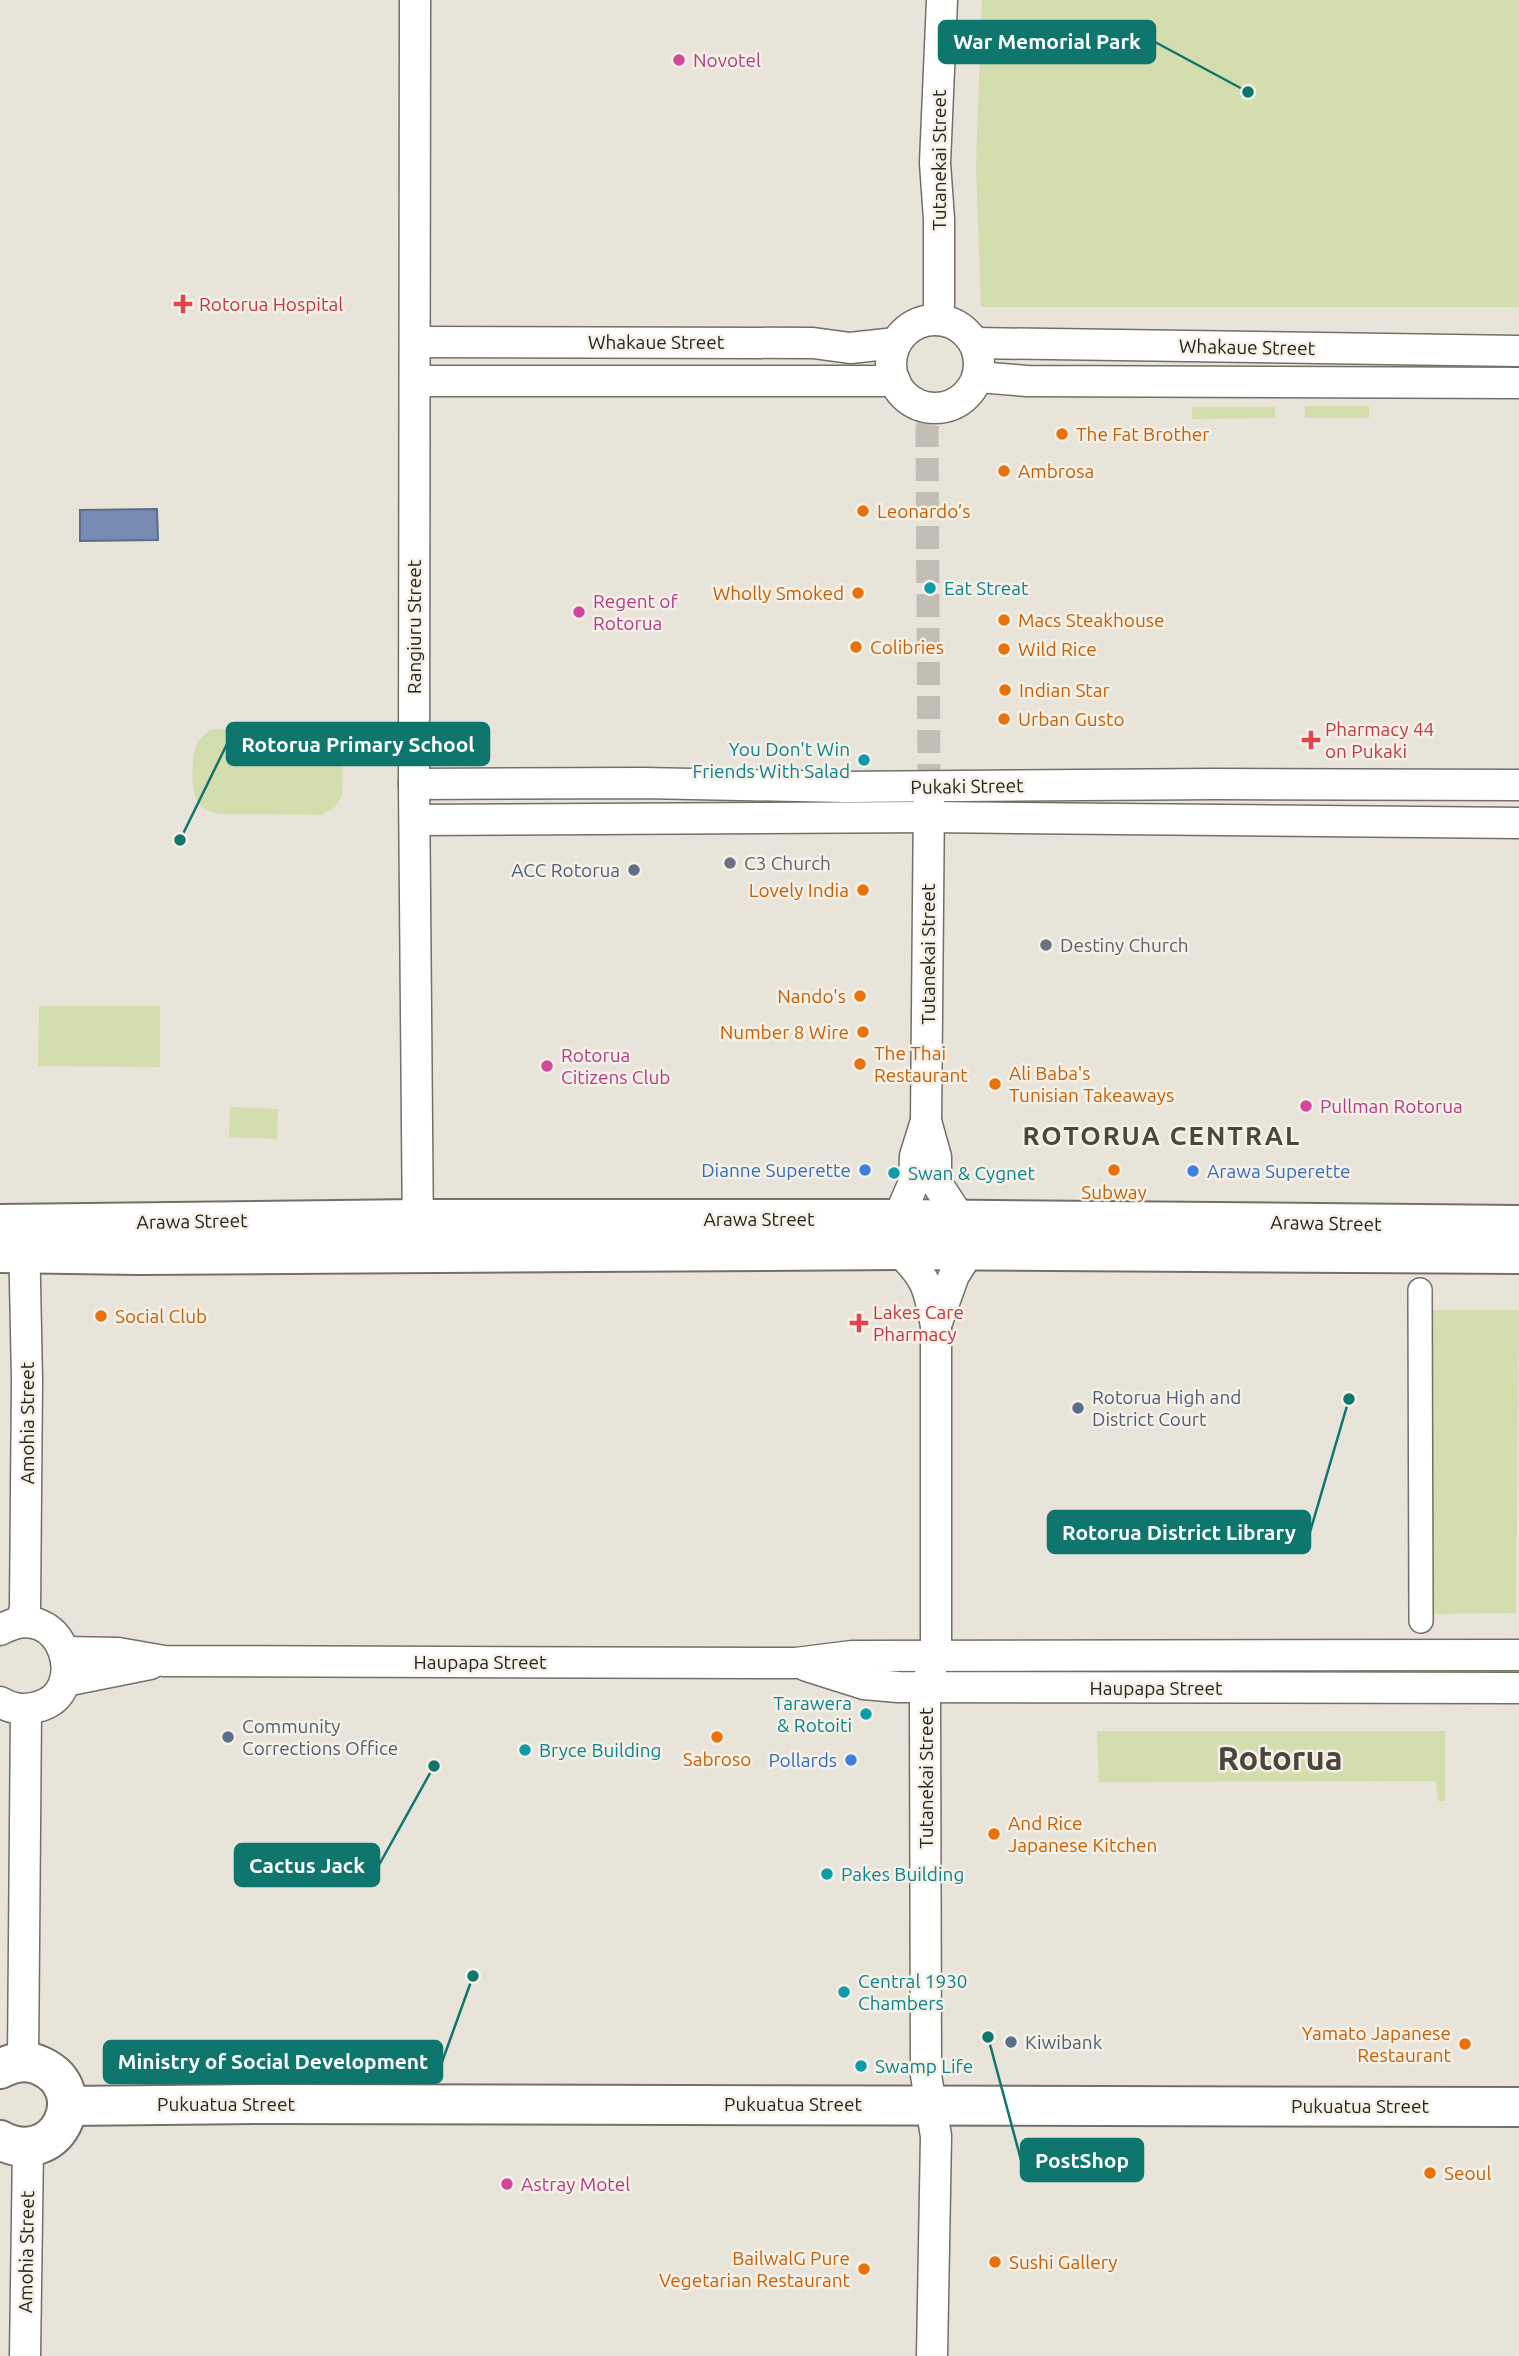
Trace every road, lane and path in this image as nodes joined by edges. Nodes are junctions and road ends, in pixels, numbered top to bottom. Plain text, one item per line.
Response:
1 (415, 0) edge
2 (943, 0) edge
3 (939, 320) junction
4 (415, 342) junction
5 (896, 344) junction
6 (975, 344) junction
7 (1519, 351) edge
8 (978, 377) junction
9 (415, 381) junction
10 (894, 381) junction
11 (1519, 383) edge
12 (414, 783) junction
13 (1519, 785) edge
14 (929, 787) junction
15 (929, 817) junction
16 (415, 820) junction
17 (1519, 823) edge
18 (926, 1121) junction
19 (1519, 1225) edge
20 (898, 1234) junction
21 (965, 1235) junction
22 (418, 1236) junction
23 (12, 1239) edge
24 (1519, 1254) edge
25 (1420, 1290) dead end
26 (936, 1326) junction
27 (1421, 1621) dead end
28 (11, 1626) edge
29 (66, 1652) junction
30 (936, 1655) junction
31 (1519, 1655) edge
32 (164, 1661) junction
33 (796, 1663) junction
34 (65, 1681) junction
35 (928, 1687) junction
36 (1519, 1688) edge
37 (13, 1706) edge
38 (12, 2065) edge
39 (931, 2104) junction
40 (67, 2106) junction
41 (1519, 2106) edge
42 (14, 2143) edge
43 (25, 2356) edge
44 (932, 2356) edge

1 - 4 street, Rangiuru Street
2 - 3 street, Tutanekai Street
3 - 5 street
3 - 6 street
4 - 5 street, Whakaue Street
4 - 9 street, Rangiuru Street
5 - 10 street
6 - 7 street, Whakaue Street
6 - 8 street
8 - 10 street
8 - 11 street, Whakaue Street
9 - 10 street, Whakaue Street
9 - 12 street, Rangiuru Street
12 - 14 street, Pukaki Street
12 - 16 street, Rangiuru Street
13 - 14 street, Pukaki Street
14 - 15 street, Tutanekai Street
15 - 16 street, Pukaki Street
15 - 17 street, Pukaki Street
15 - 18 street, Tutanekai Street
16 - 22 street, Rangiuru Street
18 - 20 street, Tutanekai Street
18 - 21 street, Tutanekai Street
19 - 21 main road, Arawa Street
20 - 21 main road, Arawa Street
20 - 22 main road, Arawa Street
20 - 26 street, Tutanekai Street
21 - 24 main road, Arawa Street
21 - 26 street, Tutanekai Street
22 - 23 main road, Arawa Street
23 - 28 street, Amohia Street
25 - 27 street
26 - 30 street, Tutanekai Street
28 - 29 street, Amohia Street
29 - 32 street, Haupapa Street
29 - 34 street
30 - 31 street, Haupapa Street
30 - 33 street, Haupapa Street
30 - 35 street, Tutanekai Street
32 - 33 street, Haupapa Street
32 - 34 street, Haupapa Street
33 - 35 street, Haupapa Street
34 - 37 street
35 - 36 street, Haupapa Street
35 - 39 street, Tutanekai Street
37 - 38 street
38 - 40 main road
39 - 40 main road, Pukuatua Street
39 - 41 main road, Pukuatua Street
39 - 44 street, Tutanekai Street
40 - 42 main road, Amohia Street
42 - 43 street, Amohia Street

